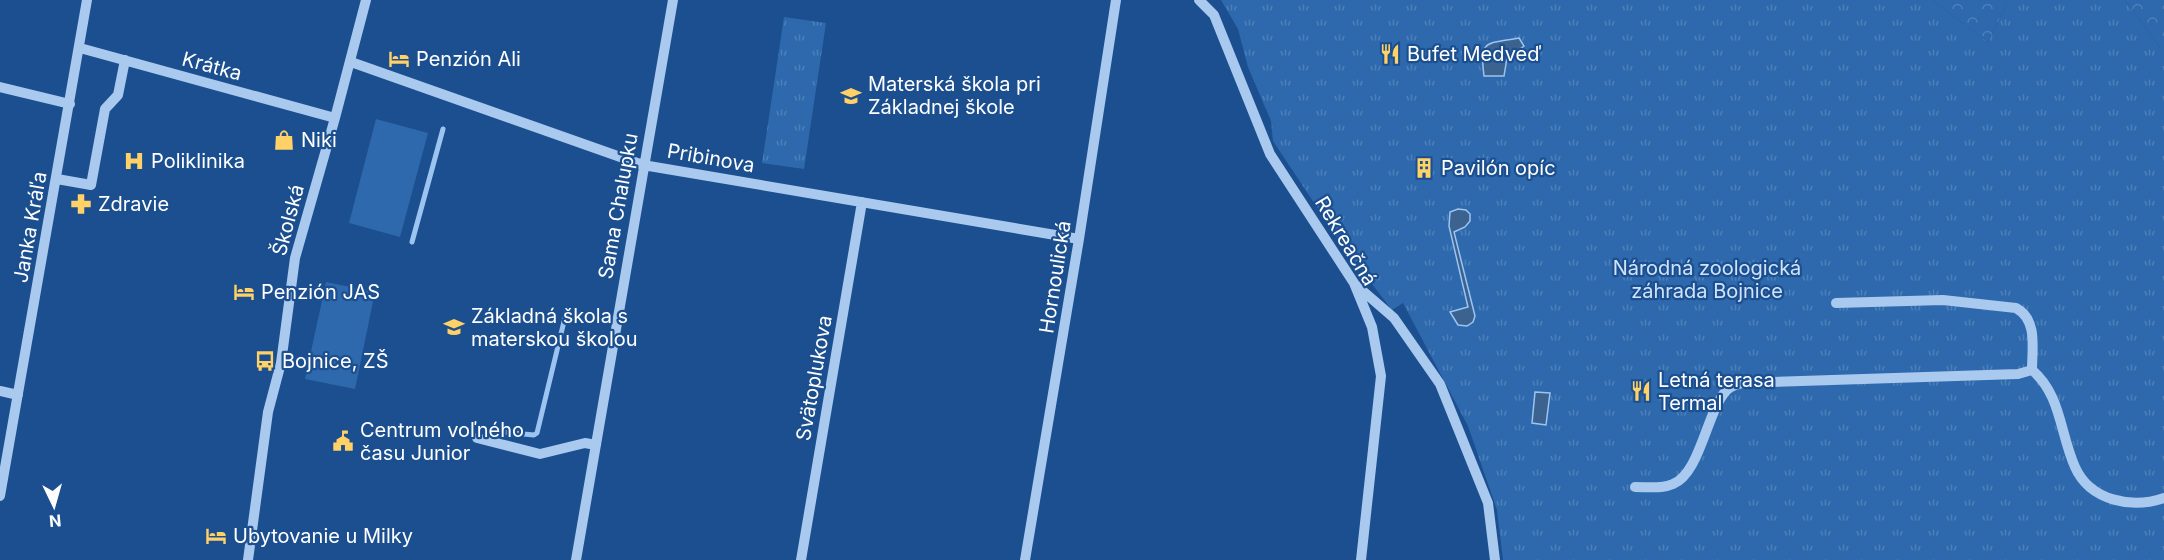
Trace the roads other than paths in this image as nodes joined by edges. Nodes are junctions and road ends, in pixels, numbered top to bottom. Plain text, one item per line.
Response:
1 (87, 0) edge
2 (366, 0) edge
3 (673, 0) edge
4 (1116, 0) edge
5 (1199, 0) edge
6 (80, 48) junction
7 (125, 60) junction
8 (351, 62) junction
9 (0, 87) edge
10 (70, 104) junction
11 (335, 118) junction
12 (643, 165) junction
13 (57, 179) junction
14 (862, 202) junction
15 (1079, 239) junction
16 (1354, 283) junction
17 (1836, 303) dead end
18 (2032, 370) junction
19 (0, 391) edge
20 (18, 395) junction
21 (477, 438) dead end
22 (596, 445) junction
23 (1635, 487) dead end
24 (0, 496) edge
25 (2164, 498) edge
26 (248, 560) edge
27 (576, 560) edge
28 (801, 560) edge
29 (1025, 560) edge
30 (1361, 560) edge
31 (1495, 560) edge

1 - 6 street, Janka Kráľa
2 - 8 street, Školská
3 - 12 street, Sama Chalupku
4 - 15 street, Hornoulická
5 - 16 street, Rekreačná
6 - 7 street, Krátka
6 - 10 street, Janka Kráľa
7 - 11 street, Krátka
7 - 13 street
8 - 11 street, Školská
8 - 12 street, Pribinova
9 - 10 street
10 - 13 street, Janka Kráľa
11 - 26 street, Školská
12 - 14 street, Pribinova
12 - 22 street, Sama Chalupku
13 - 20 street, Janka Kráľa
14 - 15 street, Pribinova
14 - 28 street, Svätoplukova
15 - 29 street, Hornoulická
16 - 30 street, Rekreačná
16 - 31 street
17 - 18 street
18 - 23 street
18 - 25 street
19 - 20 street
20 - 24 street, Janka Kráľa
21 - 22 street
22 - 27 street, Sama Chalupku

